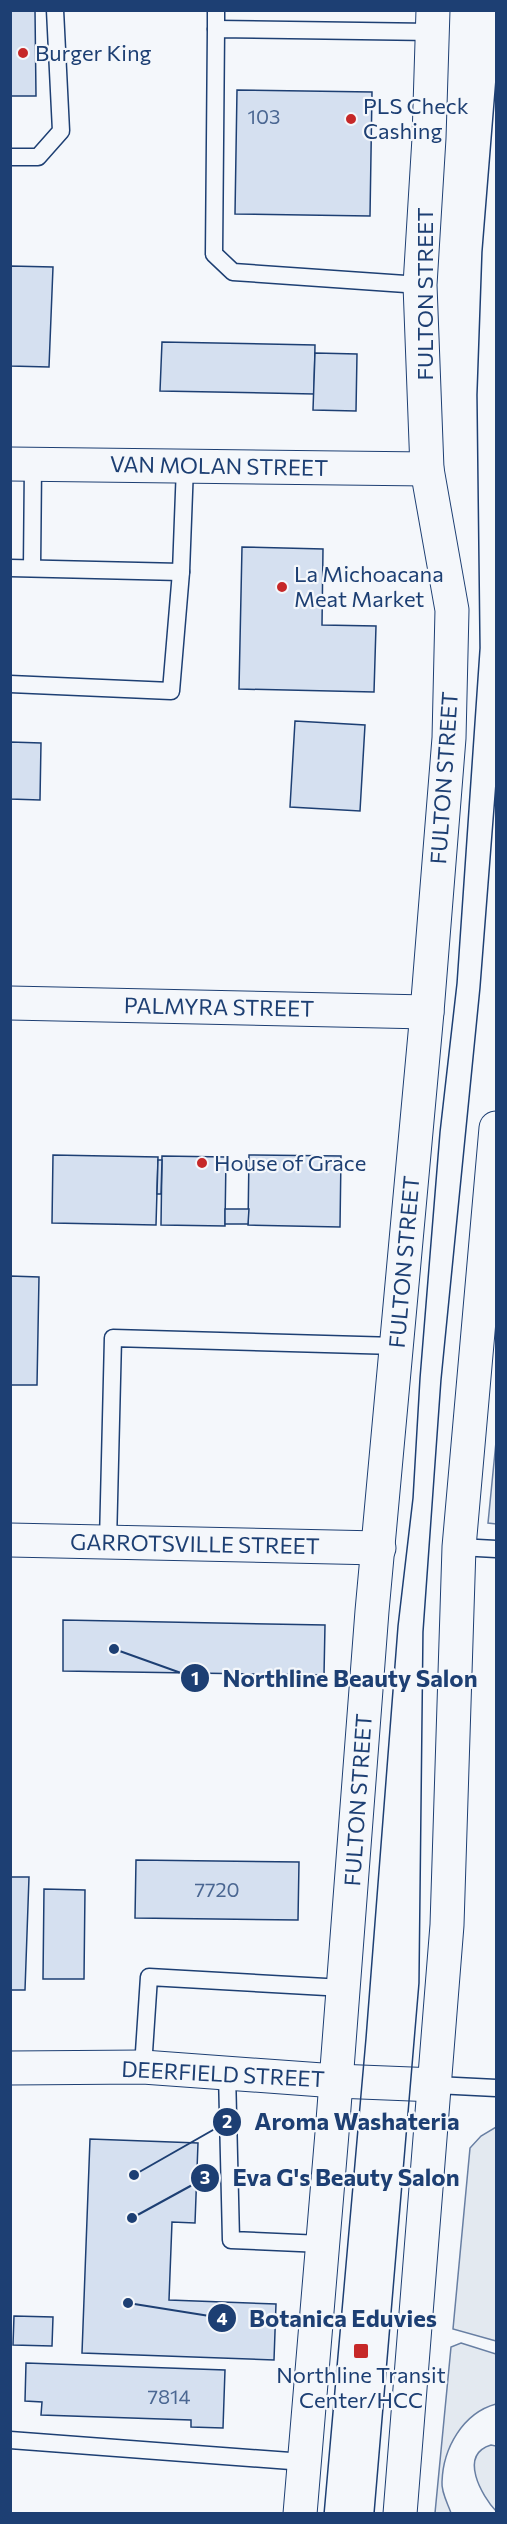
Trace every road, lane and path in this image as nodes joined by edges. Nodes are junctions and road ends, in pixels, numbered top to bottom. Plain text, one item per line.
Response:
1 (55, 10) edge
2 (216, 10) edge
3 (432, 21) edge
4 (216, 28) junction
5 (10, 157) edge
6 (420, 285) junction
7 (22, 464) edge
8 (185, 466) junction
9 (427, 469) junction
10 (10, 568) edge
11 (32, 568) junction
12 (181, 572) junction
13 (10, 684) edge
14 (10, 1003) edge
15 (427, 1012) junction
16 (496, 1128) edge
17 (487, 1338) edge
18 (396, 1346) junction
19 (10, 1540) edge
20 (108, 1542) junction
21 (459, 1547) junction
22 (379, 1548) junction
23 (496, 1549) edge
24 (344, 1988) junction
25 (143, 2067) junction
26 (10, 2068) edge
27 (227, 2073) junction
28 (336, 2081) junction
29 (436, 2085) junction
30 (496, 2088) edge
31 (322, 2244) junction
32 (10, 2440) edge
33 (304, 2462) junction
34 (300, 2514) edge
35 (400, 2514) edge

1 - 5 lane
2 - 4 lane
3 - 4 lane
3 - 6 main road, FULTON STREET
4 - 6 lane
6 - 9 main road, FULTON STREET
7 - 8 main road, VAN MOLAN STREET
7 - 11 lane
8 - 9 main road, VAN MOLAN STREET
8 - 12 lane
9 - 15 main road, FULTON STREET
10 - 11 lane
11 - 12 lane
12 - 13 lane
14 - 15 main road, PALMYRA STREET
15 - 18 main road, FULTON STREET
16 - 17 main road
17 - 21 main road
18 - 20 lane
18 - 22 main road, FULTON STREET
19 - 20 main road, GARROTSVILLE STREET
20 - 22 main road, GARROTSVILLE STREET
21 - 23 lane
21 - 29 main road
22 - 24 main road, FULTON STREET
24 - 25 lane
24 - 28 main road, FULTON STREET
25 - 26 main road, DEERFIELD STREET
25 - 27 main road, DEERFIELD STREET
27 - 28 main road, DEERFIELD STREET
27 - 31 lane
28 - 29 main road, DEERFIELD STREET
28 - 31 main road, FULTON STREET
29 - 30 lane
29 - 35 main road
31 - 33 main road, FULTON STREET
32 - 33 lane
33 - 34 main road, FULTON STREET

